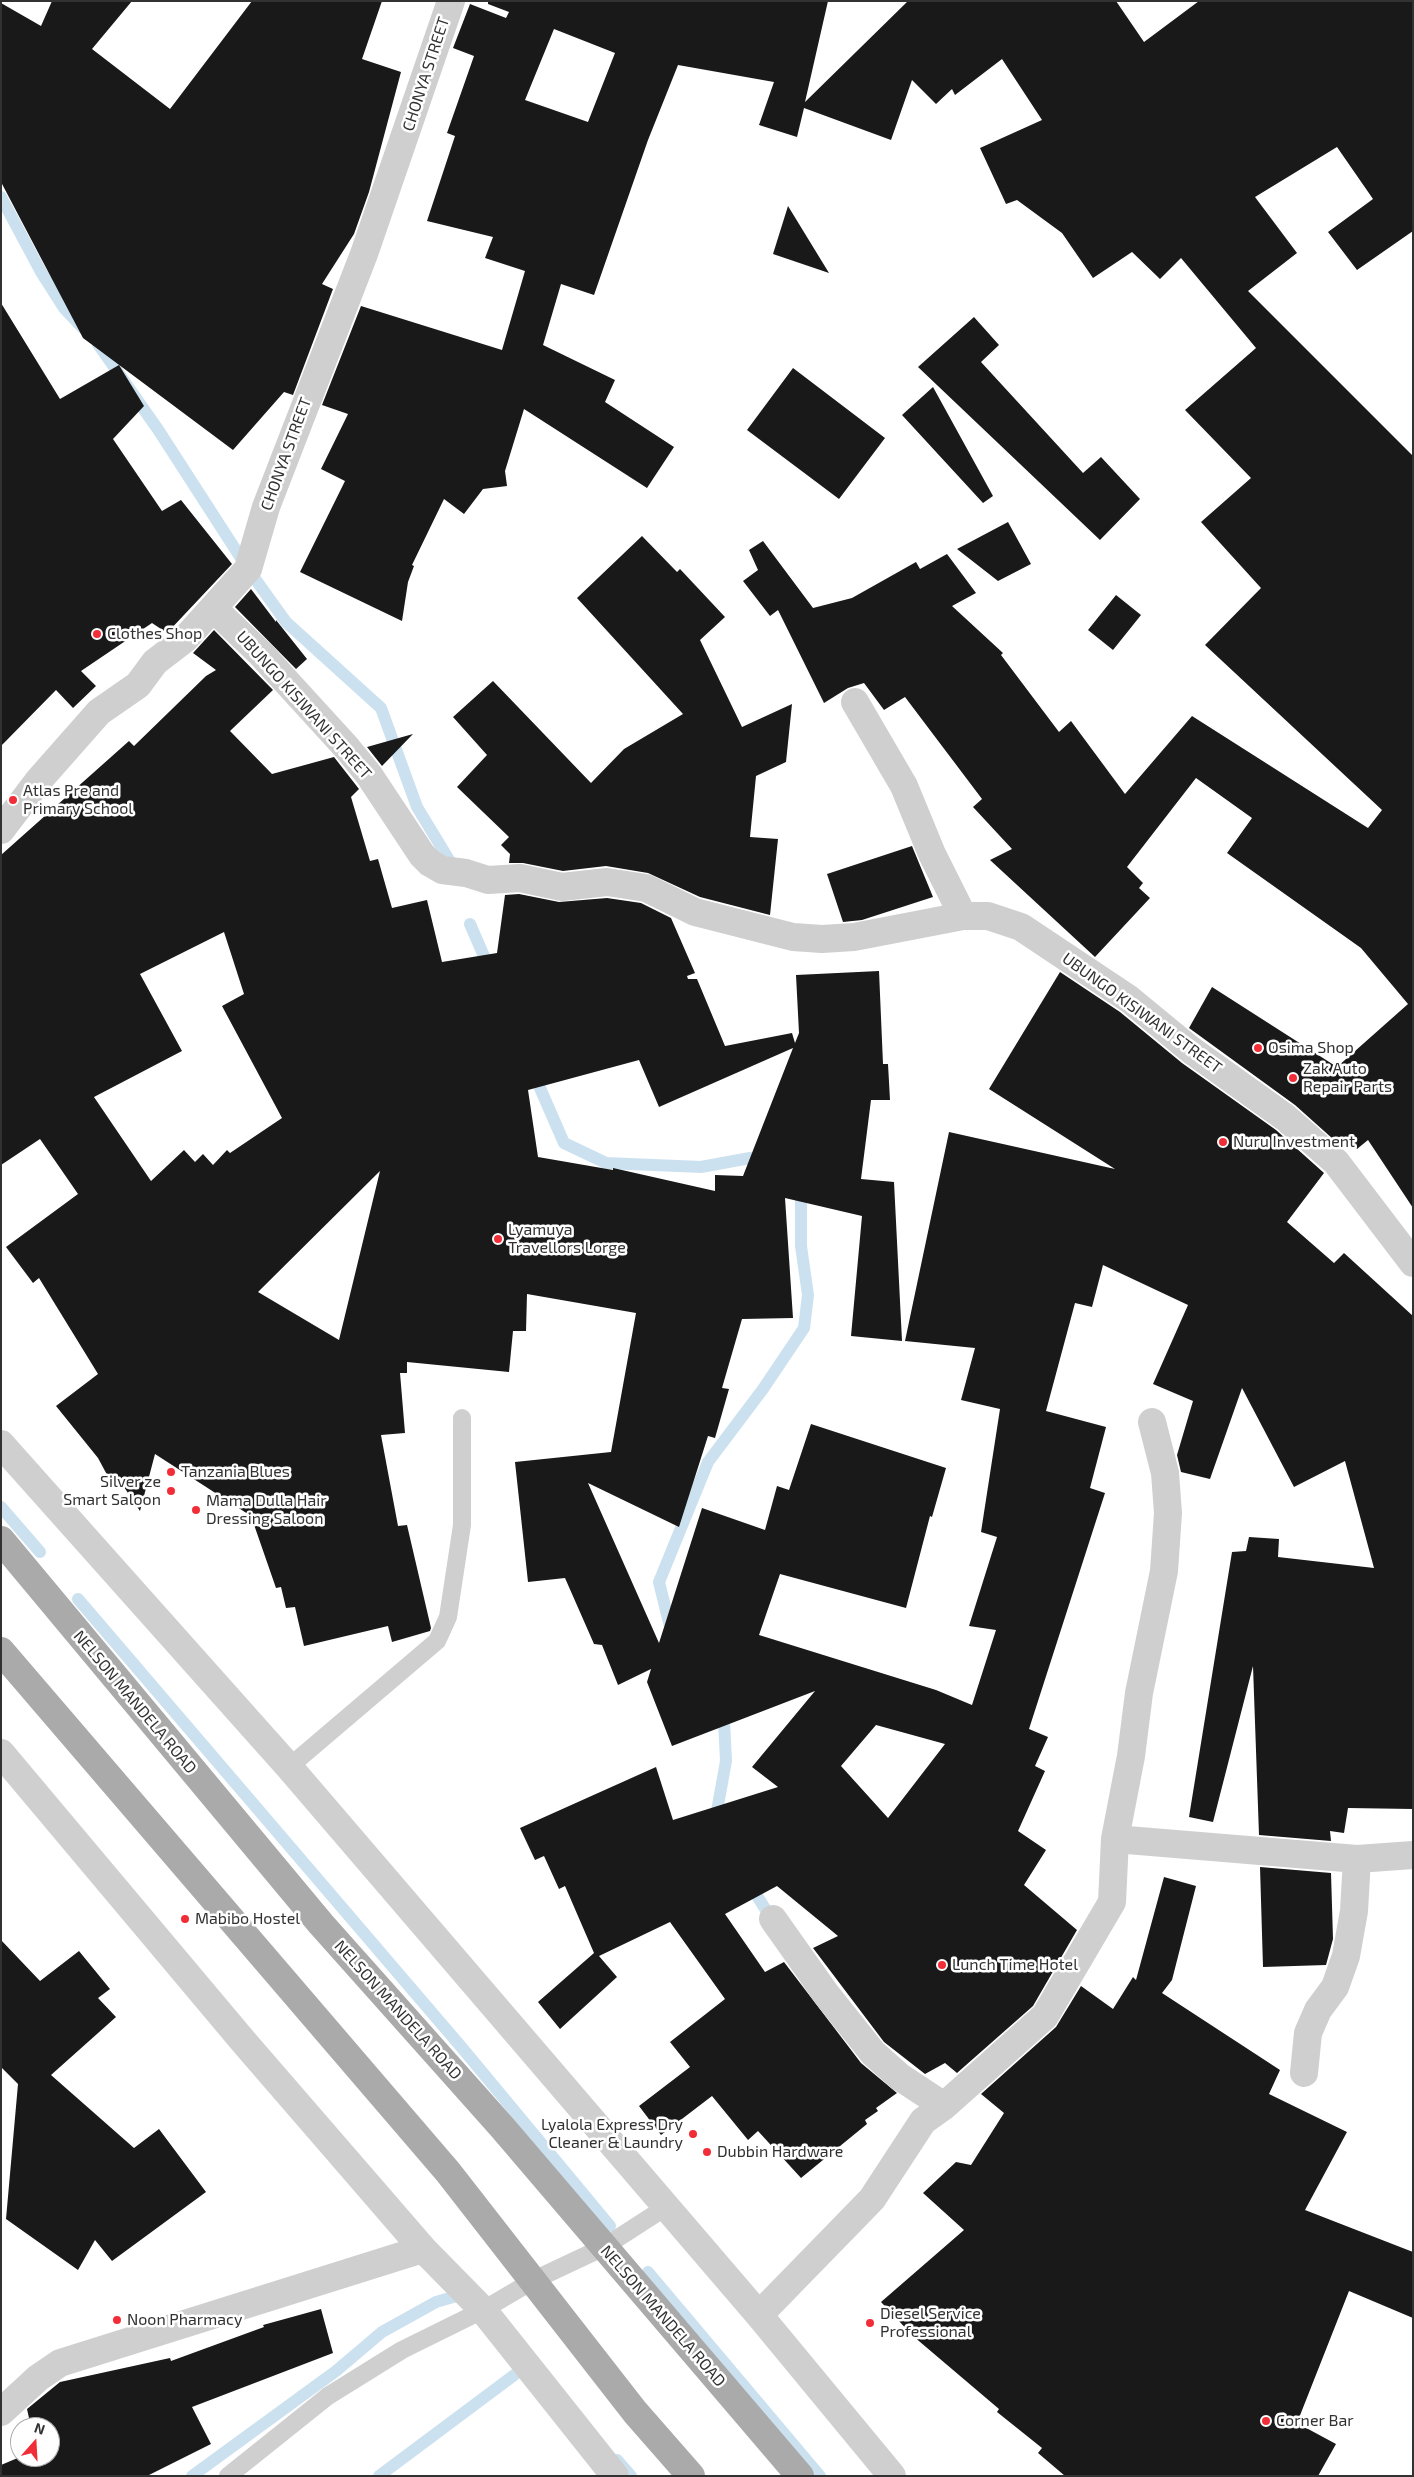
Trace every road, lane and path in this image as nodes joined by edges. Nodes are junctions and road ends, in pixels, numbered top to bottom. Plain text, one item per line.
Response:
1 (451, 1) edge
2 (214, 609) junction
3 (855, 702) dead end
4 (1, 830) edge
5 (962, 916) junction
6 (1413, 1263) edge
7 (462, 1418) dead end
8 (1152, 1422) dead end
9 (1, 1444) edge
10 (1, 1540) edge
11 (1, 1651) edge
12 (1, 1753) edge
13 (289, 1767) junction
14 (1115, 1839) junction
15 (1413, 1855) edge
16 (1357, 1859) junction
17 (773, 1919) dead end
18 (1304, 2073) dead end
19 (944, 2106) junction
20 (666, 2207) junction
21 (604, 2247) junction
22 (422, 2249) junction
23 (534, 2280) junction
24 (483, 2310) junction
25 (760, 2315) junction
26 (1, 2412) edge
27 (604, 2471) edge
28 (228, 2476) edge
29 (692, 2476) edge
30 (800, 2476) edge
31 (892, 2476) edge

1 - 2 street, CHONYA STREET
2 - 4 street, CHONYA STREET
2 - 5 street, UBUNGO KISIWANI STREET
3 - 5 street
5 - 6 street, UBUNGO KISIWANI STREET
7 - 13 lane
8 - 14 street
9 - 13 street
10 - 21 main road, NELSON MANDELA ROAD
11 - 23 main road
12 - 22 street
13 - 20 street
14 - 16 street
14 - 19 street
15 - 16 street
16 - 18 street
17 - 19 street
19 - 25 street
20 - 21 lane
20 - 25 street
21 - 23 lane
21 - 30 main road, NELSON MANDELA ROAD
22 - 24 street
22 - 26 street
23 - 24 lane
23 - 29 main road
24 - 27 street
24 - 28 lane
25 - 31 street

